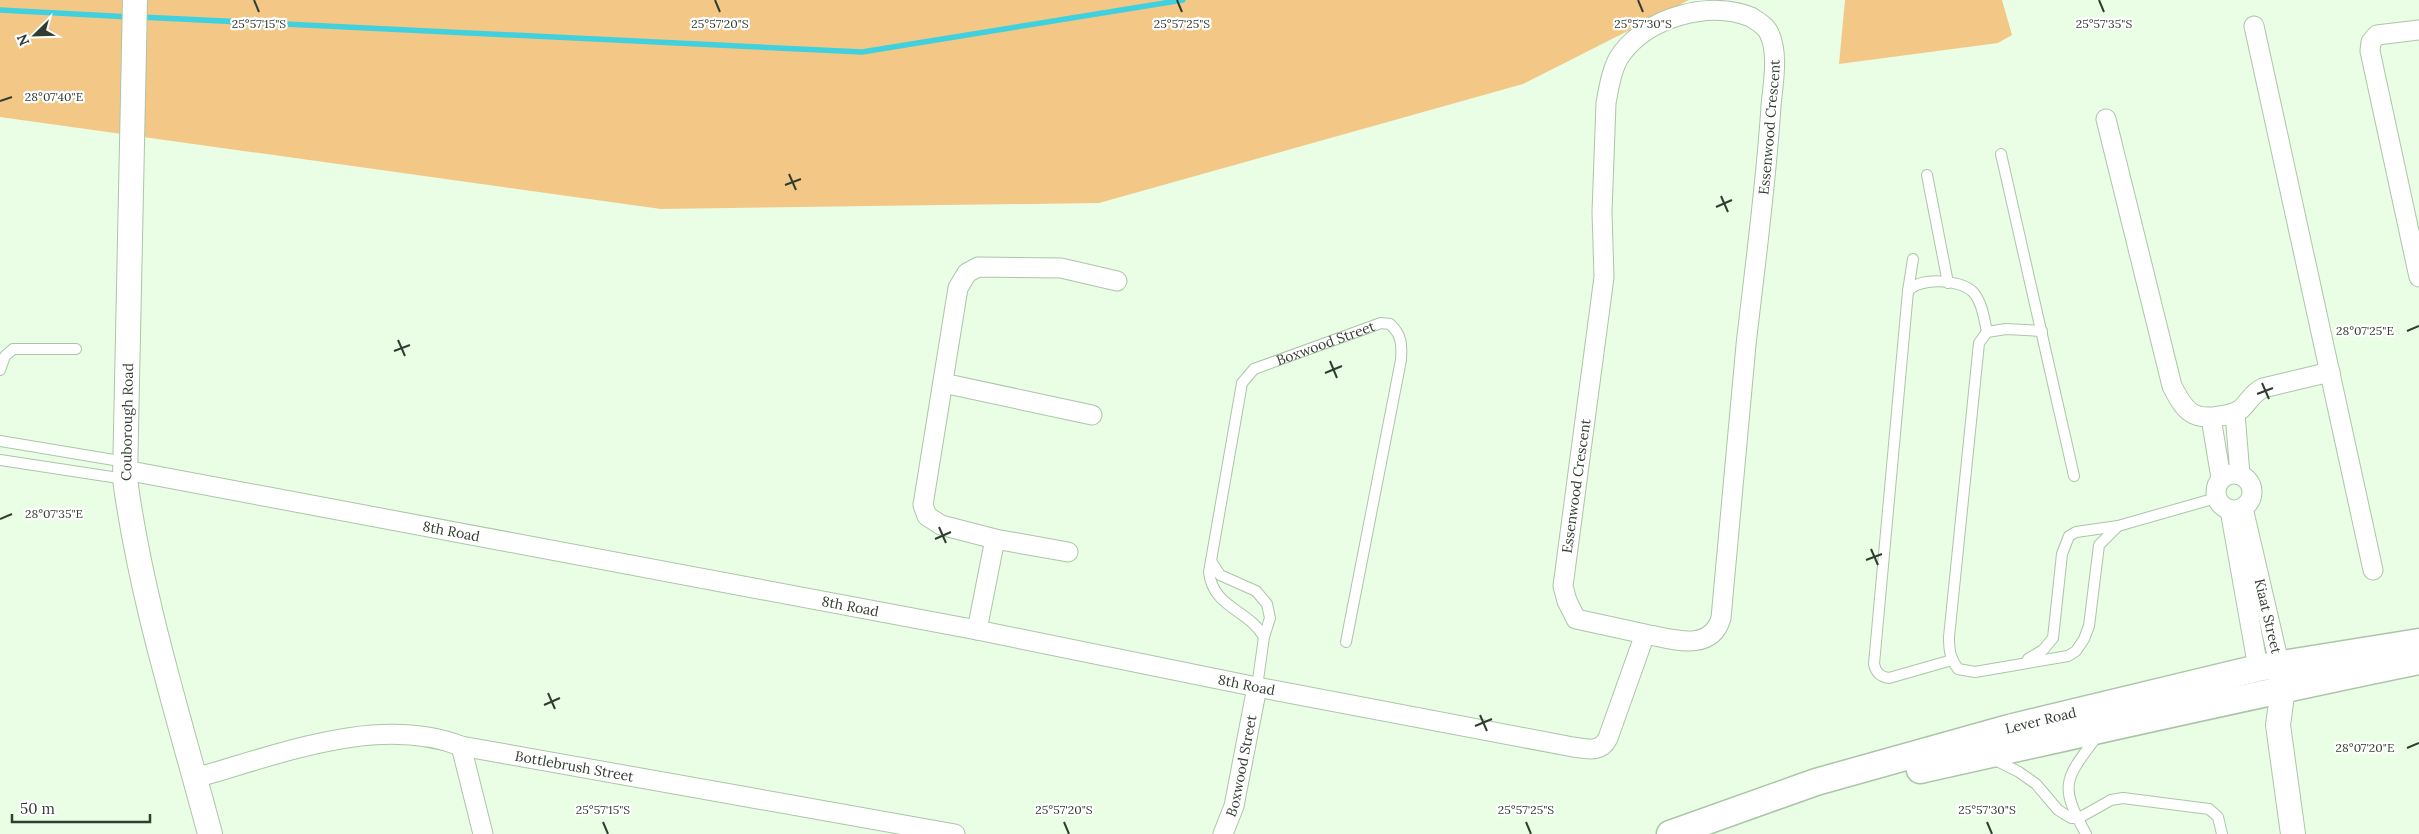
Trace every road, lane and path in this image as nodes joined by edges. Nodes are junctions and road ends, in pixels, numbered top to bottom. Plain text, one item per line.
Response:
1 (135, 11) edge
2 (2254, 26) dead end
3 (2419, 30) edge
4 (2106, 119) dead end
5 (2001, 154) dead end
6 (1927, 176) dead end
7 (1913, 259) dead end
8 (2419, 277) edge
9 (1117, 280) dead end
10 (1948, 283) junction
11 (1908, 291) junction
12 (2042, 331) junction
13 (1987, 332) junction
14 (76, 350) dead end
15 (0, 370) edge
16 (2330, 372) junction
17 (943, 384) junction
18 (2235, 413) junction
19 (1092, 415) dead end
20 (2211, 418) junction
21 (0, 440) edge
22 (0, 460) edge
23 (126, 470) junction
24 (2240, 475) junction
25 (2074, 476) dead end
26 (2221, 478) junction
27 (2216, 498) junction
28 (2237, 509) junction
29 (2118, 526) junction
30 (995, 539) junction
31 (1068, 552) dead end
32 (1211, 561) junction
33 (2373, 570) dead end
34 (977, 630) junction
35 (1645, 634) junction
36 (1264, 637) junction
37 (1346, 642) dead end
38 (2419, 642) edge
39 (1952, 660) junction
40 (2419, 661) edge
41 (2024, 662) junction
42 (2271, 678) junction
43 (1257, 687) junction
44 (2101, 731) junction
45 (461, 746) junction
46 (1986, 756) junction
47 (196, 778) junction
48 (2079, 818) junction
49 (210, 834) edge
50 (483, 834) edge
51 (955, 834) edge
52 (1222, 834) edge
53 (1670, 834) edge
54 (1694, 834) edge
55 (2086, 834) edge
56 (2222, 834) edge
57 (2293, 834) edge

1 - 23 street, Couborough Road
2 - 16 street
3 - 8 street
4 - 20 street
5 - 12 lane
6 - 10 lane
7 - 11 lane
9 - 17 street
10 - 11 lane
10 - 13 lane
11 - 39 lane
12 - 13 lane
12 - 25 lane
13 - 39 lane
14 - 15 lane
16 - 18 street
16 - 33 street
17 - 19 street
17 - 30 street
18 - 20 street
18 - 24 street
20 - 26 street
21 - 23 lane
22 - 23 lane
23 - 34 street, 8th Road
23 - 47 street, Couborough Road
24 - 26 street
24 - 28 street
26 - 27 street
27 - 28 street
27 - 29 lane
28 - 42 street, Kiaat Street
29 - 41 lane
29 - 41 lane
30 - 31 street
30 - 34 street
32 - 36 lane, Boxwood Street
32 - 36 lane, Boxwood Street
32 - 37 lane, Boxwood Street
34 - 43 street, 8th Road
35 - 35 street, Essenwood Crescent
35 - 43 street, 8th Road
36 - 43 lane, Boxwood Street
38 - 42 main road, Lever Road
39 - 41 lane
40 - 42 main road, Lever Road
42 - 44 main road, Lever Road
42 - 53 main road, Lever Road
42 - 57 street, Kiaat Street
43 - 52 street, Boxwood Street
44 - 46 main road, Lever Road
44 - 48 lane
45 - 47 street, Bottlebrush Street
45 - 50 street
45 - 51 street, Bottlebrush Street
46 - 48 lane
46 - 54 main road, Lever Road
47 - 49 street, Couborough Road
48 - 55 lane
48 - 56 lane

